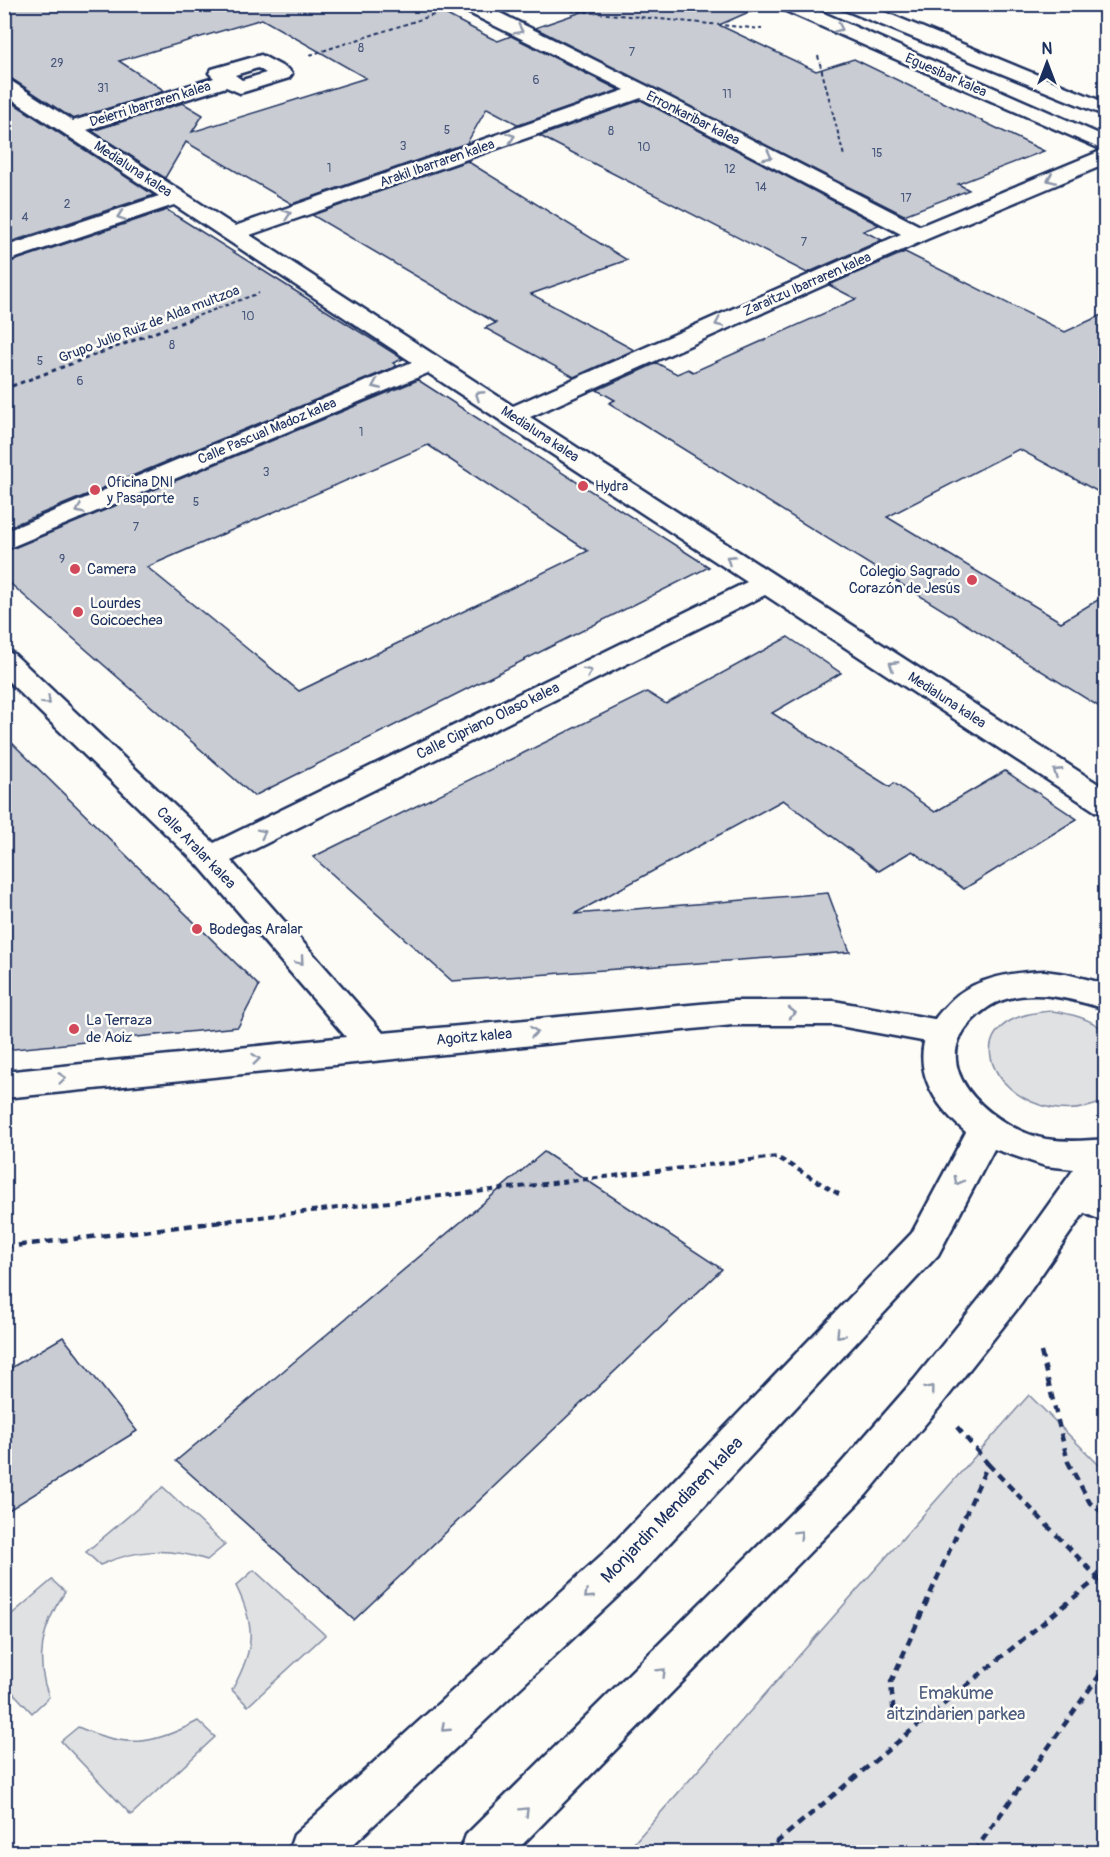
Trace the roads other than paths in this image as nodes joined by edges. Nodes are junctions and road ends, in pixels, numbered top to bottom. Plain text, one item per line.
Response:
1 (466, 4) edge
2 (786, 4) edge
3 (848, 4) edge
4 (886, 13) edge
5 (911, 15) junction
6 (942, 22) dead end
7 (271, 68) road end
8 (1066, 73) dead end
9 (4, 85) edge
10 (1106, 90) edge
11 (642, 91) junction
12 (1106, 102) edge
13 (1106, 110) edge
14 (70, 128) junction
15 (1106, 130) edge
16 (1106, 145) edge
17 (1106, 156) edge
18 (177, 197) junction
19 (232, 234) junction
20 (919, 234) junction
21 (4, 255) edge
22 (430, 363) junction
23 (511, 416) junction
24 (4, 542) edge
25 (767, 583) junction
26 (4, 660) edge
27 (1106, 804) edge
28 (210, 858) junction
29 (1095, 988) edge
30 (944, 1032) junction
31 (375, 1047) junction
32 (4, 1085) edge
33 (986, 1129) junction
34 (1105, 1153) edge
35 (1092, 1199) edge
36 (311, 1852) edge
37 (483, 1852) edge

1 -> 11 street, Erronkaribar kalea
2 -> 16 street, Eguesibar kalea
3 - 4 street, Eguesibar kalea
4 - 5 street, Eguesibar kalea
4 - 13 street, Eguesibar kalea
4 - 15 street, Eguesibar kalea
5 - 6 street, Eguesibar kalea
5 - 12 street, Eguesibar kalea
7 - 14 street, Deierri Ibarraren kalea
8 - 10 street
9 - 14 street, Medialuna kalea
19 -> 11 street, Arakil Ibarraren kalea
11 -> 20 street, Erronkaribar kalea
14 - 18 street, Medialuna kalea
17 -> 20 street, Zaraitzu Ibarraren kalea
18 - 19 street, Medialuna kalea
18 -> 21 street
19 - 22 street, Medialuna kalea
20 -> 23 street, Zaraitzu Ibarraren kalea
23 -> 22 street, Medialuna kalea
22 -> 24 street, Calle Pascual Madoz kalea
25 -> 23 street, Medialuna kalea
27 -> 25 street, Medialuna kalea
28 -> 25 street, Calle Cipriano Olaso kalea
26 -> 28 street, Calle Aralar kalea
28 -> 31 street, Calle Aralar kalea
29 - 30 street
31 -> 30 street, Agoitz kalea
30 - 33 street
32 -> 31 street, Agoitz kalea
33 - 34 street
33 -> 36 street, Monjardin Mendiaren kalea
34 - 35 street
37 -> 35 street

